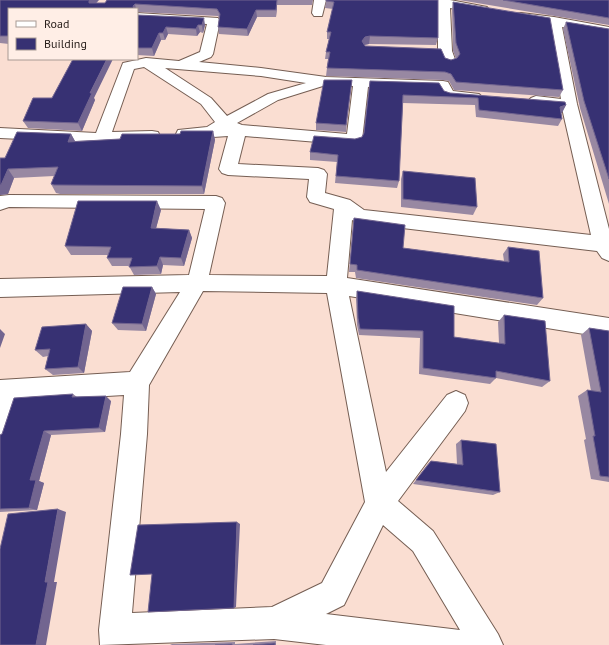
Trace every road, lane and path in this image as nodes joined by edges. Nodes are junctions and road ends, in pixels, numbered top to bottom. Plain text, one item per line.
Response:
1 (320, 0) edge
2 (429, 0) edge
3 (444, 2) edge
4 (534, 7) edge
5 (318, 12) dead end
6 (491, 12) edge
7 (507, 14) edge
8 (138, 17) edge
9 (538, 20) junction
10 (554, 21) junction
11 (609, 31) edge
12 (430, 51) edge
13 (146, 62) junction
14 (181, 65) junction
15 (326, 81) junction
16 (361, 82) junction
17 (486, 98) edge
18 (524, 100) edge
19 (569, 104) junction
20 (232, 126) junction
21 (0, 133) edge
22 (20, 135) junction
23 (102, 138) junction
24 (0, 144) edge
25 (0, 203) edge
26 (344, 205) junction
27 (606, 248) edge
28 (196, 283) junction
29 (336, 284) junction
30 (0, 288) edge
31 (609, 328) edge
32 (137, 383) junction
33 (6, 390) edge
34 (456, 403) dead end
35 (0, 429) edge
36 (379, 502) junction
37 (274, 623) junction
38 (116, 637) edge
39 (457, 645) edge
40 (487, 645) edge

1 - 5 street
2 - 3 street
3 - 6 street
3 - 12 street
4 - 9 street
7 - 9 street
8 - 14 street
9 - 10 street
10 - 11 street
10 - 19 street
13 - 14 street
13 - 20 street
13 - 23 street
14 - 15 street
15 - 16 street
15 - 20 street
16 - 17 street
16 - 20 street
18 - 19 street
19 - 27 street
20 - 23 street
20 - 26 street
21 - 22 street
22 - 23 street
22 - 24 street
25 - 28 street
26 - 27 street
26 - 29 street
28 - 29 street
28 - 30 street
28 - 32 street
29 - 31 street
29 - 36 street
32 - 33 street
32 - 38 street
33 - 35 street
34 - 36 street
36 - 37 street
36 - 40 street
37 - 38 street
37 - 39 street

